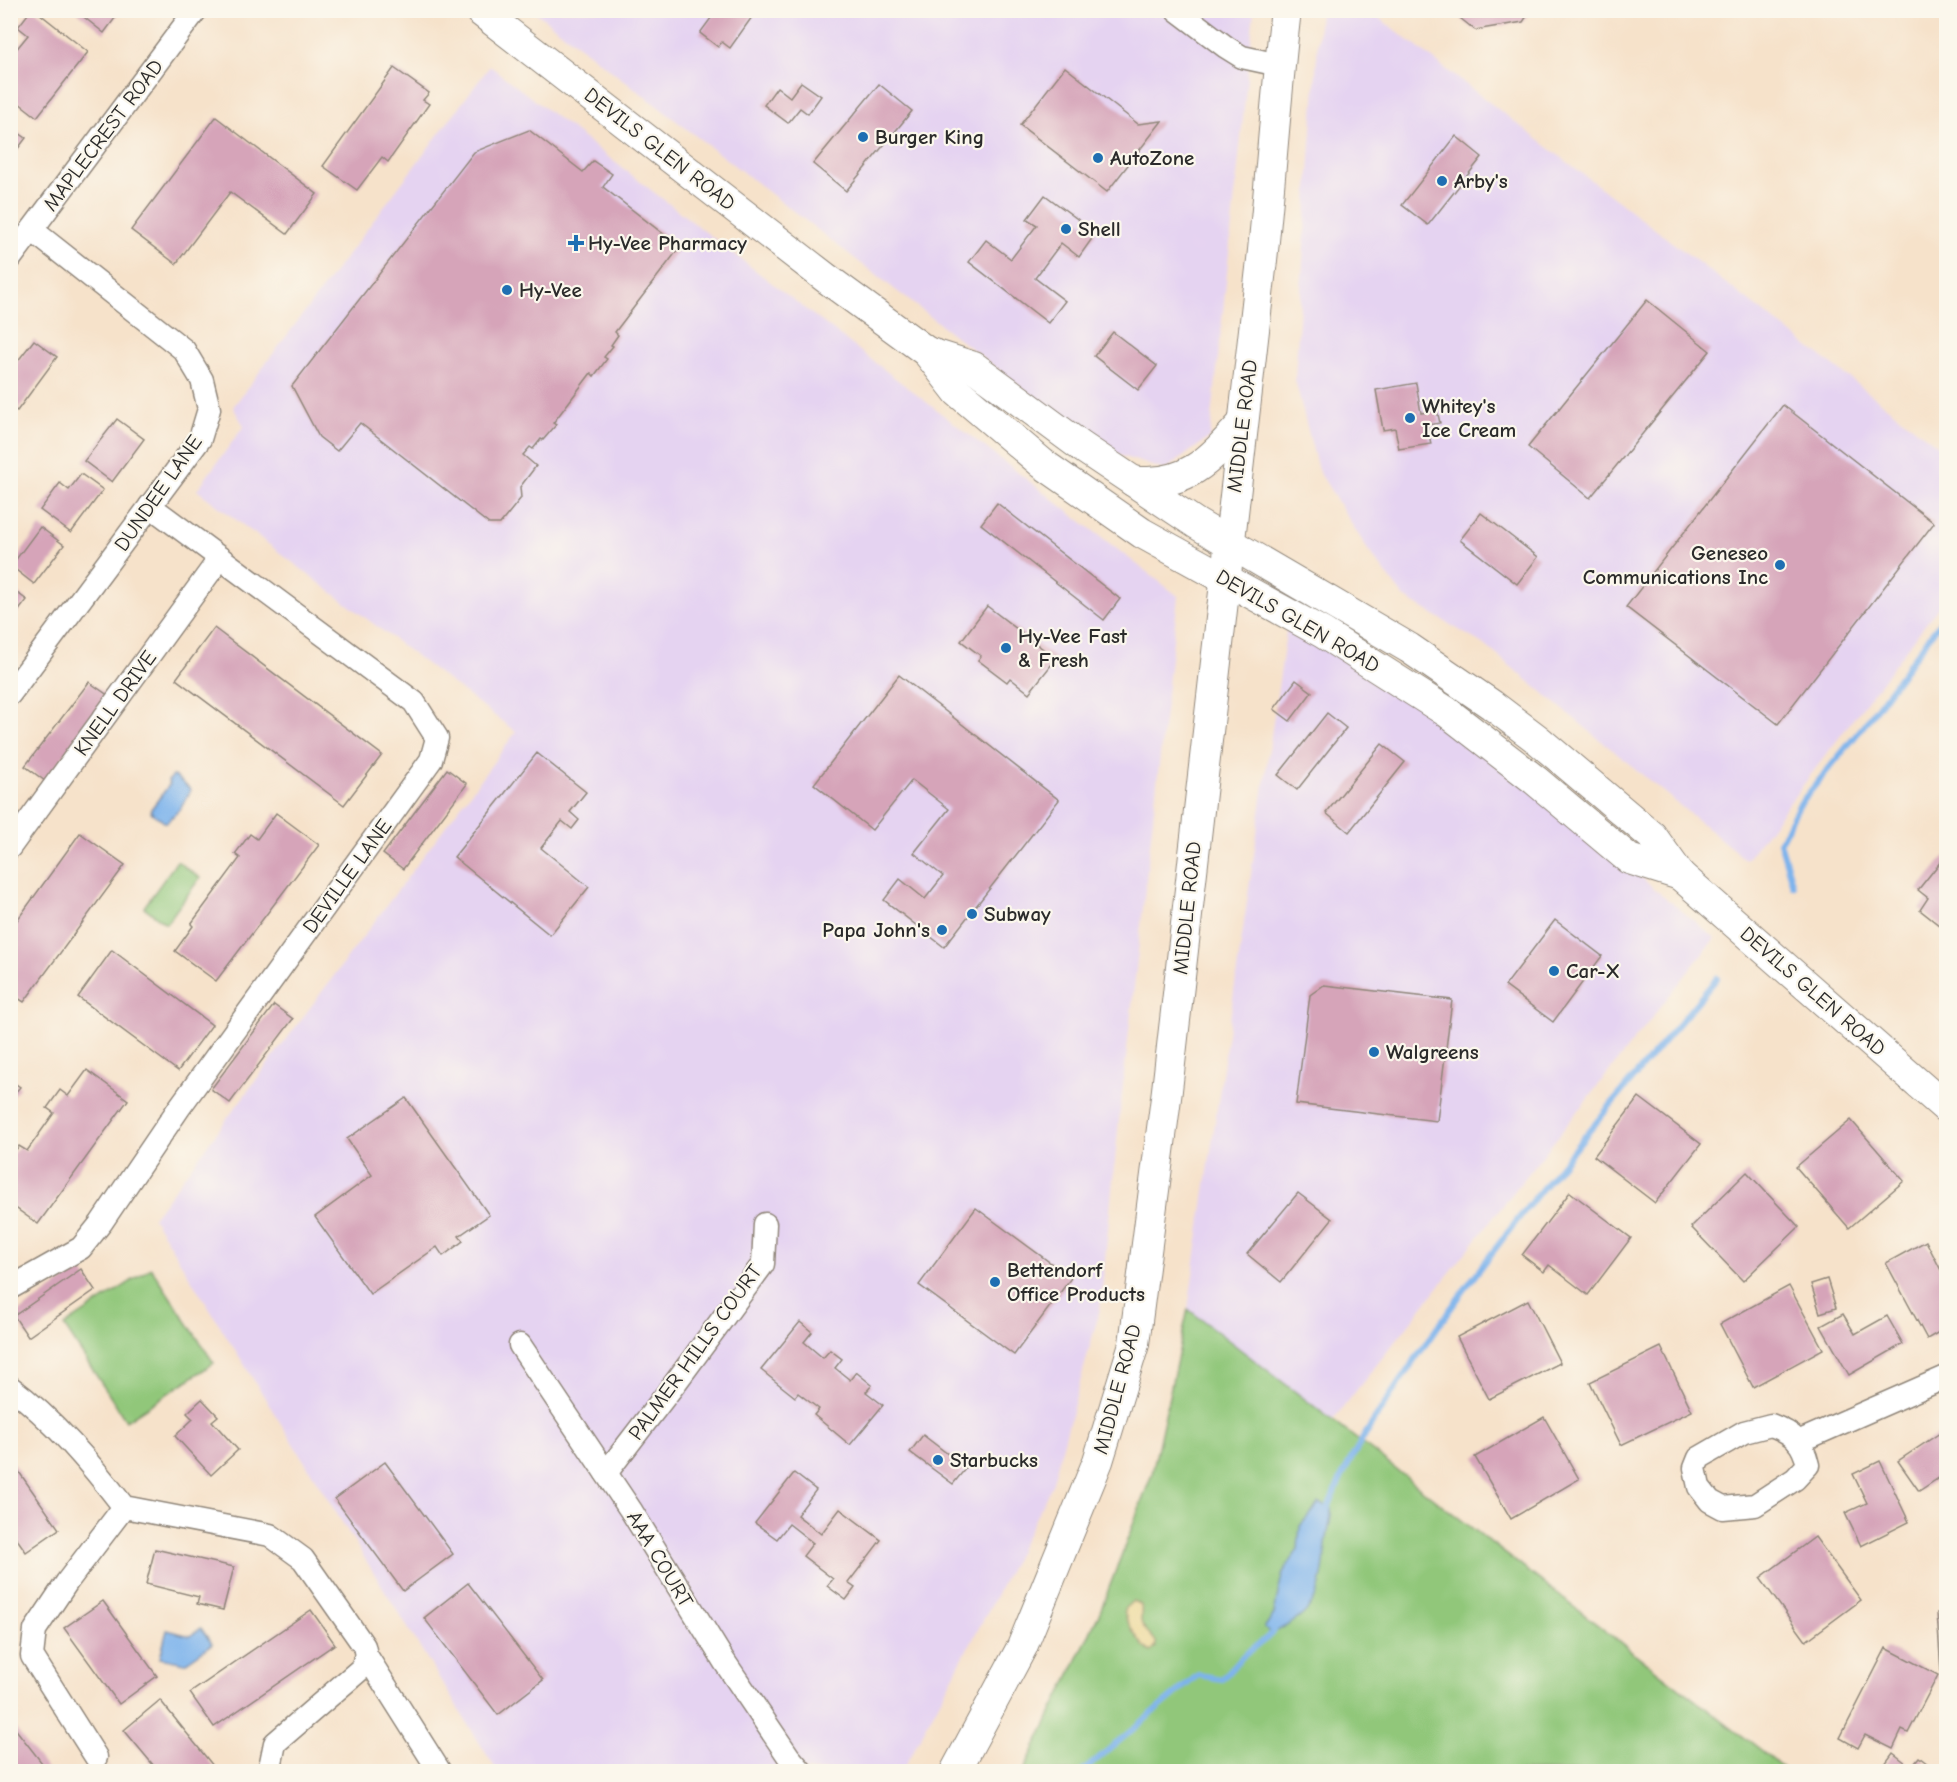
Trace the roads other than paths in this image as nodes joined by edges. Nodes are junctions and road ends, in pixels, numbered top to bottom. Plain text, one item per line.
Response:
1 (195, 10) edge
2 (479, 10) edge
3 (1177, 10) edge
4 (1286, 10) edge
5 (1279, 64) junction
6 (32, 230) junction
7 (10, 260) edge
8 (927, 352) junction
9 (1242, 424) junction
10 (1133, 481) junction
11 (150, 506) junction
12 (1229, 543) junction
13 (220, 558) junction
14 (1225, 579) junction
15 (10, 694) edge
16 (10, 847) edge
17 (1680, 874) junction
18 (1947, 1108) edge
19 (765, 1224) dead end
20 (10, 1288) edge
21 (520, 1345) dead end
22 (1947, 1377) edge
23 (10, 1387) edge
24 (1798, 1442) junction
25 (606, 1473) junction
26 (124, 1507) junction
27 (366, 1655) junction
28 (96, 1757) dead end
29 (269, 1772) edge
30 (441, 1772) edge
31 (802, 1772) edge
32 (955, 1772) edge

1 - 6 street, MAPLECREST ROAD
2 - 8 main road, DEVILS GLEN ROAD
3 - 5 street
4 - 5 main road, MIDDLE ROAD
5 - 9 main road, MIDDLE ROAD
6 - 7 street, MAPLECREST ROAD
6 - 11 street, DUNDEE LANE
8 - 10 main road, DEVILS GLEN ROAD
8 - 14 main road, DEVILS GLEN ROAD
9 - 10 main road
9 - 12 main road, MIDDLE ROAD
10 - 12 main road, DEVILS GLEN ROAD
11 - 13 street, DEVILLE LANE
11 - 15 street, DUNDEE LANE
12 - 14 main road, MIDDLE ROAD
12 - 17 main road, DEVILS GLEN ROAD
13 - 16 street, KNELL DRIVE
13 - 20 street, DEVILLE LANE
14 - 17 main road, DEVILS GLEN ROAD
14 - 32 main road, MIDDLE ROAD
17 - 18 main road, DEVILS GLEN ROAD
19 - 25 street, PALMER HILLS COURT
21 - 25 street, AAA COURT
22 - 24 street
23 - 26 street
24 - 24 street
25 - 31 street, AAA COURT
26 - 27 street
26 - 28 street
27 - 29 street
27 - 30 street

